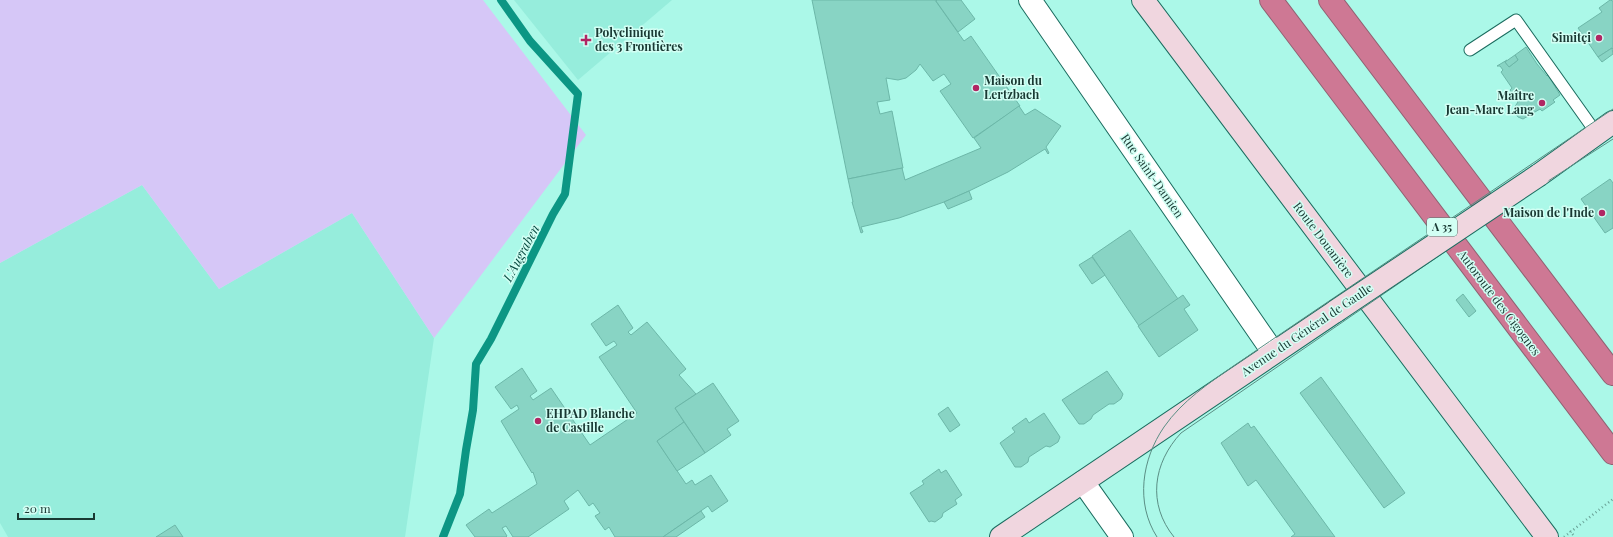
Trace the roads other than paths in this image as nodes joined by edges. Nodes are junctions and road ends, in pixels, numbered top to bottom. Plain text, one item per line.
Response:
1 (1030, 0) edge
2 (1143, 0) edge
3 (1271, 0) edge
4 (1330, 0) edge
5 (1470, 50) dead end
6 (1605, 128) edge
7 (1273, 352) junction
8 (1613, 374) edge
9 (1613, 453) edge
10 (1083, 482) junction
11 (1001, 537) edge
12 (1122, 537) edge
13 (1547, 537) edge

1 - 7 street, Rue Saint-Damien
2 - 13 main road, Route Douanière
3 - 9 highway, Autoroute des Cigognes / A 35
4 - 8 highway
5 - 6 lane
6 - 7 main road, Avenue du Général de Gaulle, bridge
7 - 10 main road, Avenue du Général de Gaulle
10 - 11 main road, Avenue du Général de Gaulle
10 - 12 street

